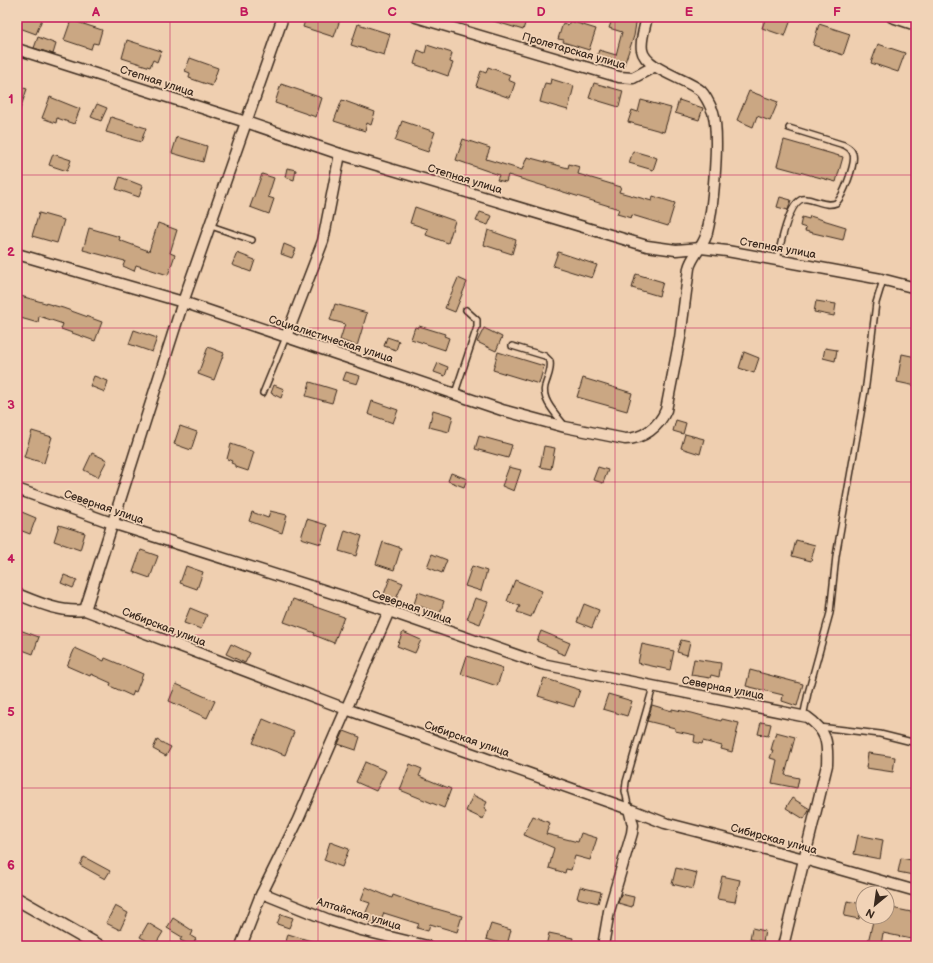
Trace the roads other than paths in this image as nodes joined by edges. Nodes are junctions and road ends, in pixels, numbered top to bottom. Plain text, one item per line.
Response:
1 (283, 17) edge
2 (416, 17) edge
3 (647, 17) edge
4 (892, 17) edge
5 (916, 25) edge
6 (17, 49) edge
7 (655, 66) junction
8 (246, 122) junction
9 (789, 128) dead end
10 (340, 154) junction
11 (211, 226) junction
12 (252, 240) dead end
13 (701, 248) junction
14 (17, 254) edge
15 (777, 260) junction
16 (882, 280) junction
17 (916, 288) edge
18 (183, 302) junction
19 (466, 310) dead end
20 (286, 337) junction
21 (512, 346) dead end
22 (263, 393) dead end
23 (455, 393) junction
24 (565, 427) junction
25 (17, 489) edge
26 (112, 523) junction
27 (17, 594) edge
28 (85, 610) junction
29 (388, 611) junction
30 (653, 687) junction
31 (346, 709) junction
32 (805, 717) junction
33 (818, 727) junction
34 (916, 743) edge
35 (629, 809) junction
36 (804, 859) junction
37 (916, 891) edge
38 (262, 893) junction
39 (17, 899) edge
40 (99, 946) edge
41 (241, 946) edge
42 (427, 946) edge
43 (603, 946) edge
44 (783, 946) edge

1 - 8 street
2 - 7 street, Пролетарская улица
3 - 7 street
4 - 5 street
6 - 8 street, Степная улица
7 - 13 street
8 - 10 street, Степная улица
8 - 11 street
9 - 15 lane
10 - 13 street, Степная улица
10 - 20 street
11 - 12 lane
11 - 18 street
13 - 15 street, Степная улица
13 - 24 street, Социалистическая улица
14 - 18 street, Социалистическая улица
15 - 16 street, Степная улица
16 - 17 street, Степная улица
16 - 32 lane
18 - 20 street, Социалистическая улица
18 - 26 street
19 - 23 lane
20 - 22 lane
20 - 23 street, Социалистическая улица
21 - 24 lane
23 - 24 street, Социалистическая улица
25 - 26 street, Северная улица
26 - 28 street
26 - 29 street, Северная улица
27 - 28 street, Сибирская улица
28 - 31 street, Сибирская улица
29 - 30 street, Северная улица
29 - 31 street
30 - 32 street, Северная улица
30 - 35 lane
31 - 35 street, Сибирская улица
31 - 38 street
32 - 33 street
33 - 34 lane
33 - 36 street
35 - 36 street, Сибирская улица
35 - 43 street
36 - 37 street, Сибирская улица
36 - 44 street
38 - 41 street
38 - 42 street, Алтайская улица
39 - 40 street

